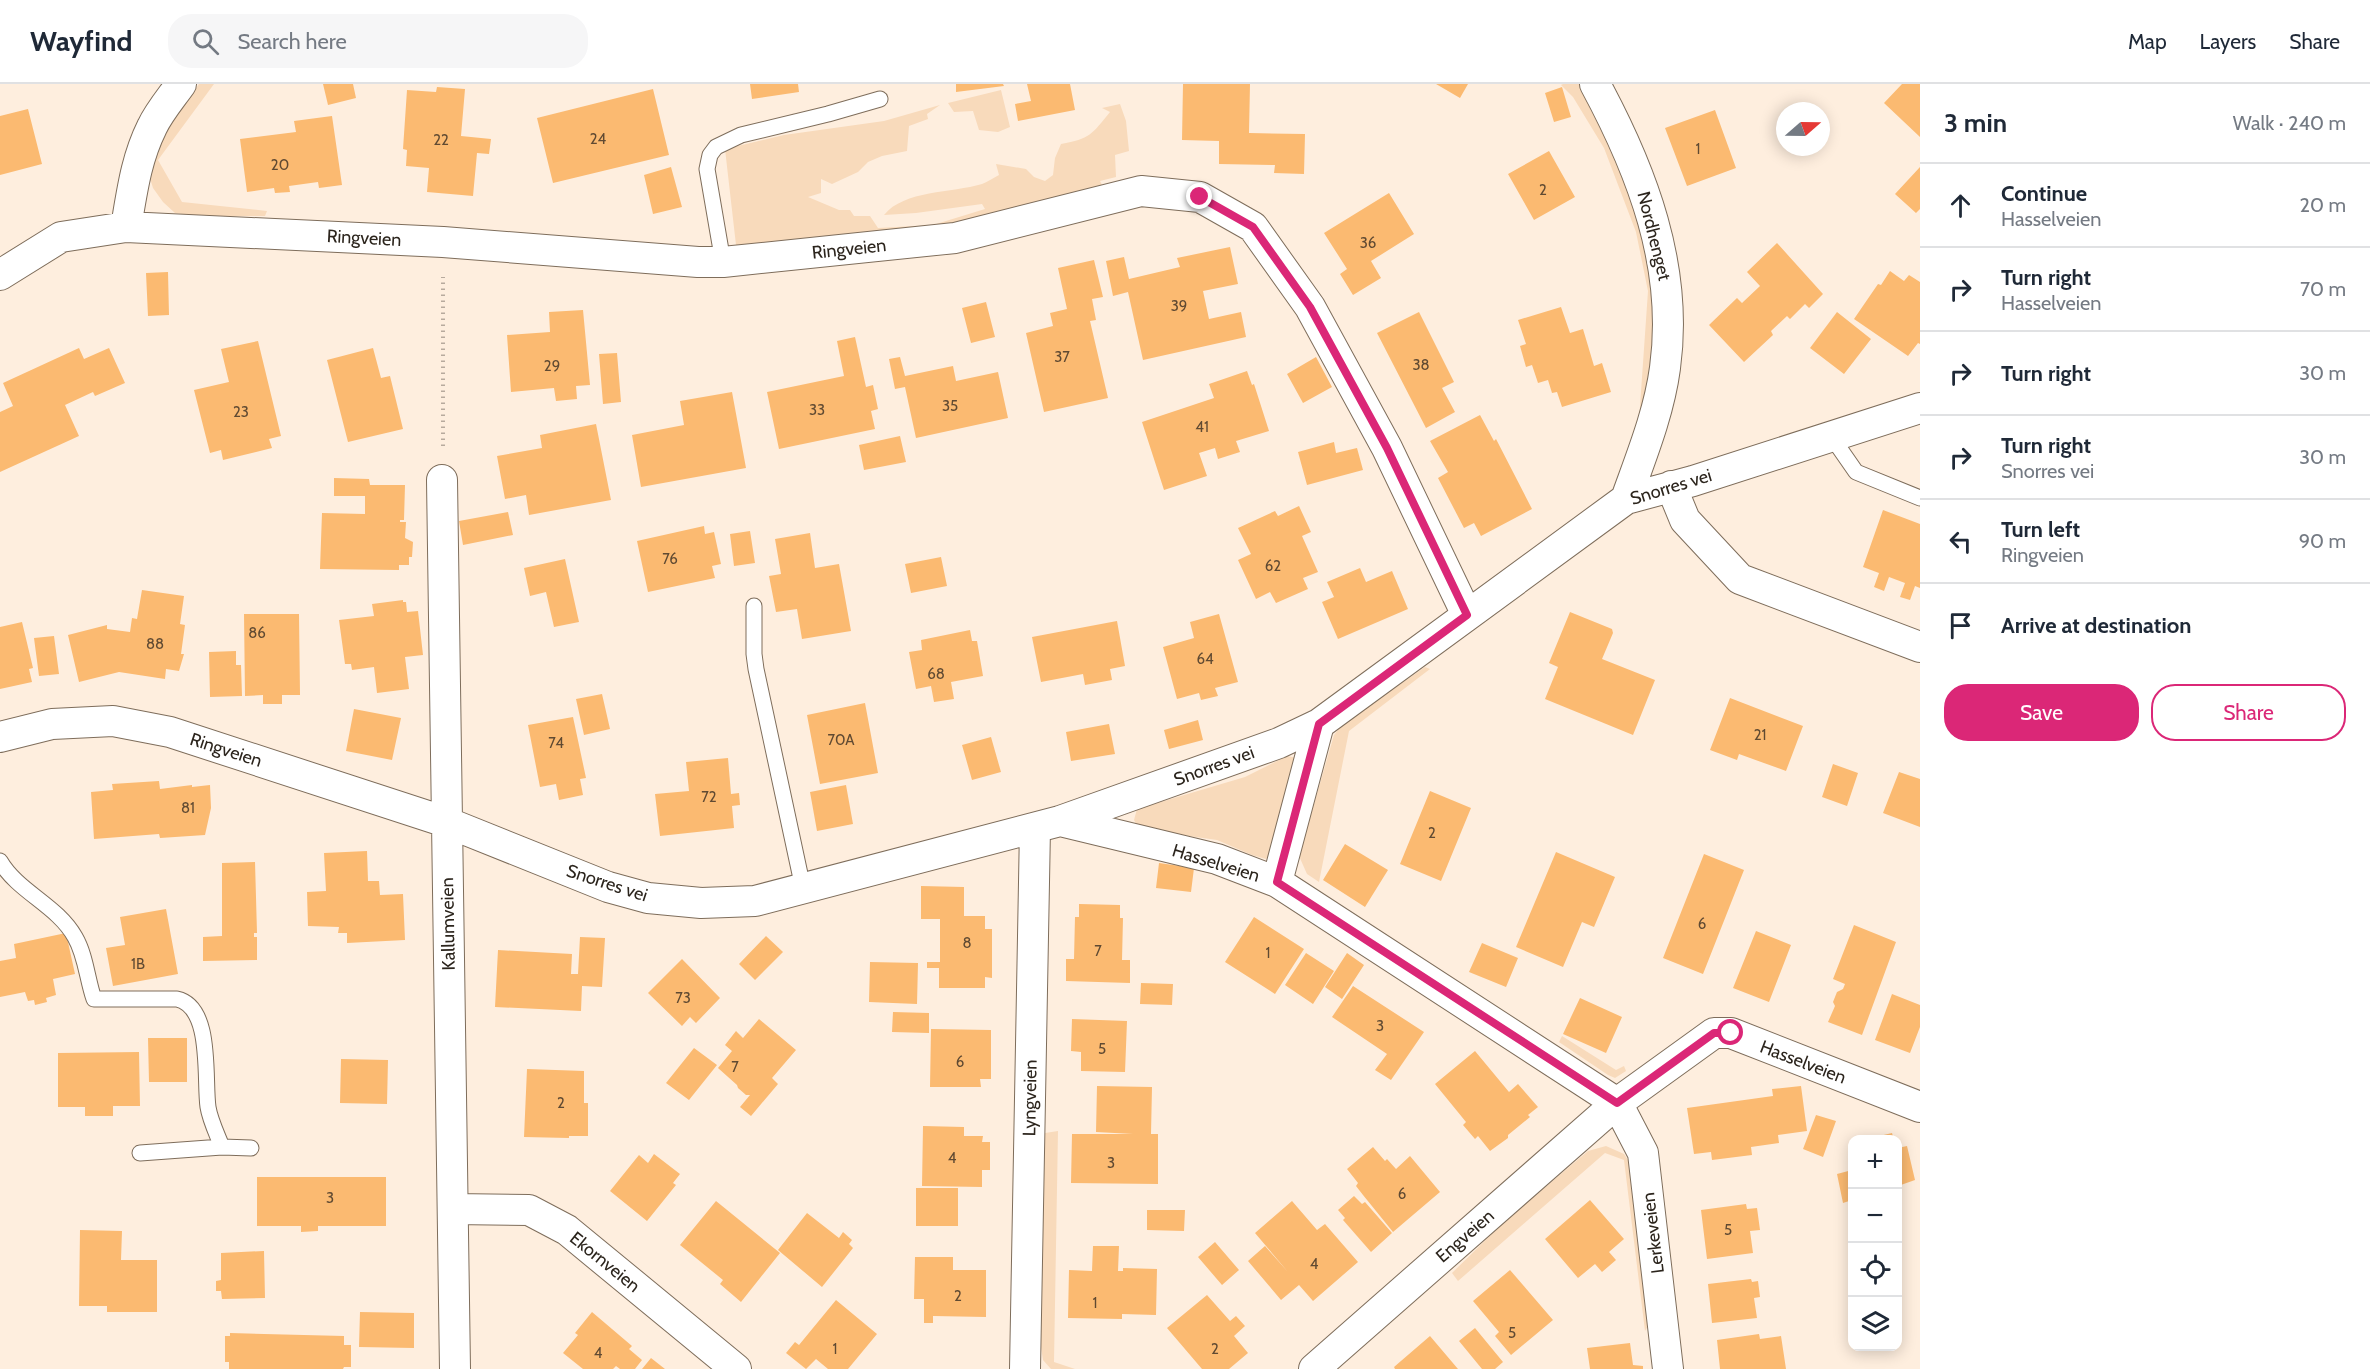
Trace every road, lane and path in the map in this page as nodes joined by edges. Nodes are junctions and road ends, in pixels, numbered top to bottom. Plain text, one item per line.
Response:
1 (181, 84) edge
2 (1594, 84) edge
3 (880, 99) dead end
4 (126, 226) junction
5 (442, 242) junction
6 (723, 262) junction
7 (0, 275) edge
8 (1920, 408) edge
9 (1831, 436) junction
10 (442, 480) joint
11 (1671, 486) junction
12 (1920, 498) edge
13 (1626, 500) junction
14 (754, 606) dead end
15 (1467, 615) junction
16 (1920, 647) edge
17 (1319, 724) junction
18 (0, 737) edge
19 (446, 822) junction
20 (1047, 824) junction
21 (0, 861) edge
22 (1277, 882) junction
23 (803, 888) junction
24 (1617, 1103) junction
25 (1920, 1107) edge
26 (222, 1147) junction
27 (251, 1148) dead end
28 (140, 1153) dead end
29 (453, 1209) junction
30 (454, 1369) edge
31 (736, 1369) edge
32 (1025, 1369) edge
33 (1314, 1369) edge
34 (1668, 1369) edge

1 - 4 street
2 - 13 street, Nordhenget
3 - 6 lane
4 - 5 street, Ringveien
4 - 7 street, Ringveien
5 - 6 street, Ringveien
5 - 10 path
6 - 15 street, Ringveien
8 - 9 street, Snorres vei
9 - 11 street, Snorres vei
9 - 12 lane
10 - 19 street, Kallumveien
11 - 13 street, Snorres vei
11 - 16 street
13 - 15 street, Snorres vei
14 - 23 lane
15 - 17 street, Snorres vei
17 - 20 street, Snorres vei
17 - 22 street
18 - 19 street, Ringveien
19 - 23 street, Snorres vei
19 - 29 street, Kallumveien
20 - 22 street, Hasselveien
20 - 23 street, Snorres vei
20 - 32 street, Lyngveien
21 - 26 lane
22 - 24 street, Hasselveien
24 - 25 street, Hasselveien
24 - 33 street, Engveien
24 - 34 street, Lerkeveien
26 - 27 lane
26 - 28 lane
29 - 30 street, Kallumveien
29 - 31 street, Ekornveien

